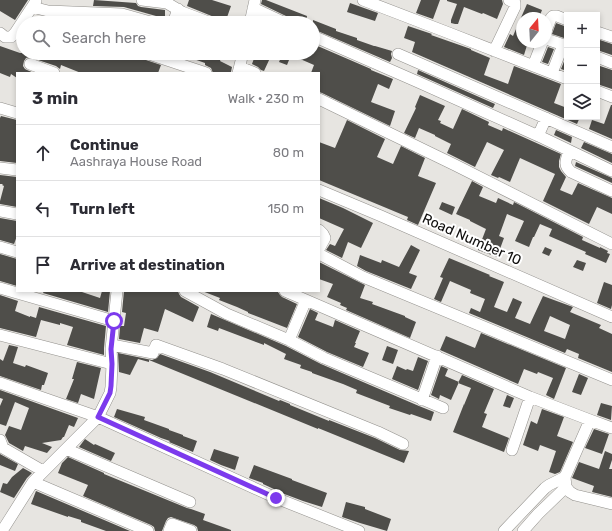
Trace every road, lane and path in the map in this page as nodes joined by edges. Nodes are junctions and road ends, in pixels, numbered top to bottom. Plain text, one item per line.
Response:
1 (142, 0) edge
2 (363, 0) edge
3 (510, 0) edge
4 (34, 3) edge
5 (254, 4) edge
6 (178, 9) junction
7 (26, 16) edge
8 (129, 16) edge
9 (176, 16) edge
10 (194, 16) edge
11 (251, 16) edge
12 (273, 16) edge
13 (552, 17) edge
14 (564, 19) edge
15 (16, 31) edge
16 (0, 33) edge
17 (600, 33) edge
18 (612, 37) edge
19 (320, 39) edge
20 (552, 43) edge
21 (564, 46) edge
22 (541, 48) edge
23 (564, 48) edge
24 (494, 51) junction
25 (398, 54) dead end
26 (600, 58) edge
27 (167, 60) edge
28 (241, 60) edge
29 (612, 62) edge
30 (30, 64) dead end
31 (533, 66) junction
32 (239, 70) edge
33 (51, 72) edge
34 (203, 72) edge
35 (250, 72) edge
36 (552, 73) junction
37 (564, 79) edge
38 (600, 92) edge
39 (612, 97) edge
40 (320, 100) edge
41 (0, 108) edge
42 (16, 113) edge
43 (546, 118) junction
44 (538, 136) junction
45 (612, 147) edge
46 (569, 151) junction
47 (0, 168) edge
48 (16, 170) edge
49 (612, 171) edge
50 (320, 190) edge
51 (612, 191) edge
52 (0, 211) edge
53 (16, 214) edge
54 (320, 231) edge
55 (612, 244) edge
56 (320, 246) edge
57 (0, 247) edge
58 (16, 252) edge
59 (320, 255) edge
60 (0, 288) edge
61 (117, 292) edge
62 (187, 292) edge
63 (288, 292) edge
64 (302, 296) edge
65 (612, 317) edge
66 (114, 321) junction
67 (0, 335) edge
68 (289, 340) junction
69 (112, 345) junction
70 (437, 356) junction
71 (112, 364) junction
72 (612, 380) edge
73 (0, 383) edge
74 (530, 397) junction
75 (422, 400) junction
76 (443, 408) dead end
77 (98, 417) junction
78 (590, 420) junction
79 (612, 428) edge
80 (0, 440) edge
81 (403, 444) dead end
82 (66, 449) junction
83 (512, 450) dead end
84 (43, 471) junction
85 (33, 482) junction
86 (565, 482) junction
87 (190, 502) dead end
88 (612, 504) edge
89 (2, 531) edge
90 (148, 531) edge
91 (169, 531) edge
92 (191, 531) edge
93 (359, 531) edge
94 (504, 531) edge
95 (523, 531) edge

1 - 6 street
2 - 24 street
3 - 24 street
4 - 7 street
4 - 8 street
5 - 11 street
5 - 12 street
6 - 9 street
6 - 10 street
13 - 14 street
15 - 16 street
17 - 18 street
19 - 44 street
20 - 21 street
22 - 31 street
23 - 36 street
24 - 31 street
25 - 43 street
26 - 29 street
27 - 34 street
28 - 32 street
30 - 33 street
31 - 36 street
32 - 35 street
36 - 37 street
38 - 39 street
40 - 55 street
41 - 42 street
43 - 44 street
43 - 45 street
44 - 46 street
46 - 49 street
46 - 51 street
47 - 48 street
50 - 65 street, Road Number 10
52 - 53 street
54 - 56 street
57 - 58 street
59 - 72 street
60 - 66 street
61 - 66 street
62 - 68 street
63 - 64 street
64 - 68 street
64 - 70 street
66 - 69 street
67 - 71 street
68 - 75 street
69 - 71 street
69 - 81 street
70 - 74 street
70 - 75 street
71 - 77 street
73 - 77 street
74 - 78 street
74 - 83 street
75 - 76 street
77 - 82 street
77 - 93 street
78 - 79 street
78 - 86 street
80 - 84 street
82 - 84 street
82 - 87 street
84 - 85 street
85 - 89 street
85 - 90 street
86 - 88 street
86 - 94 street
86 - 95 street
91 - 92 street

